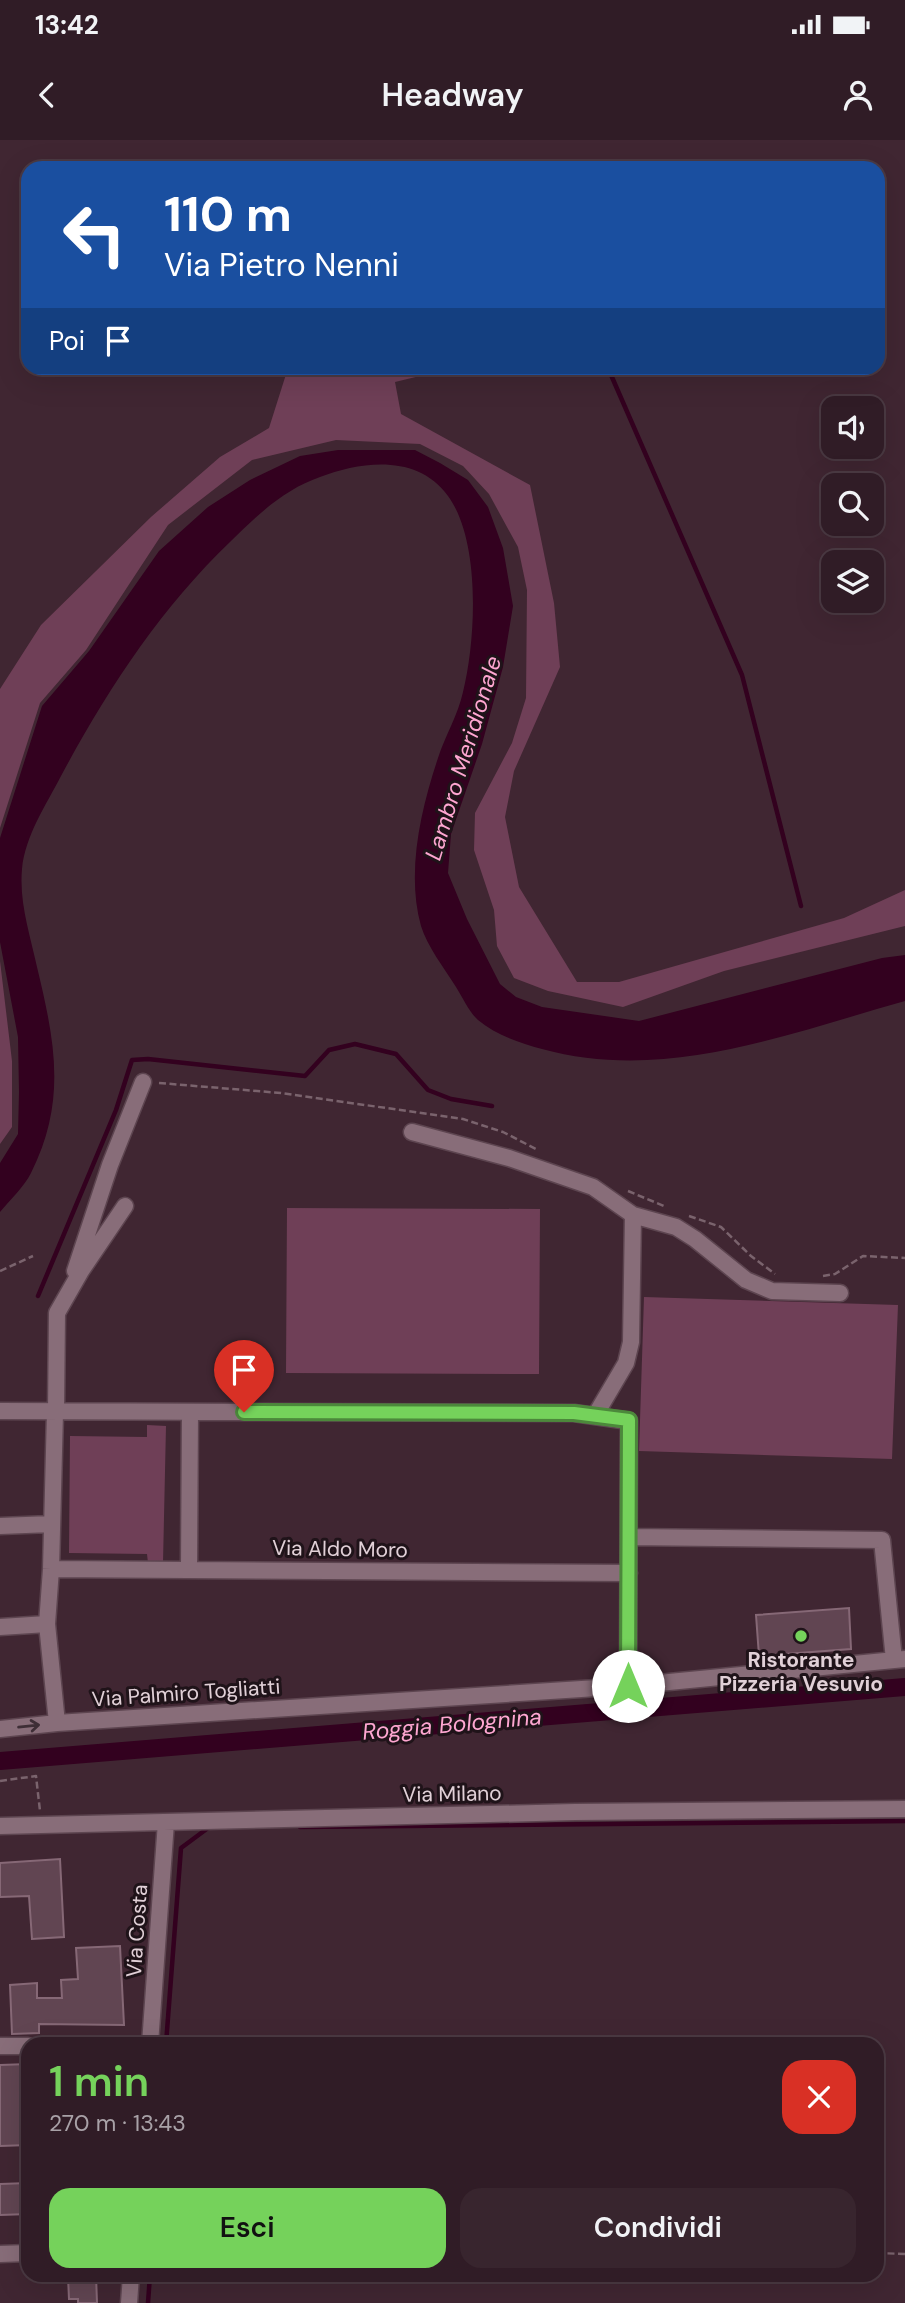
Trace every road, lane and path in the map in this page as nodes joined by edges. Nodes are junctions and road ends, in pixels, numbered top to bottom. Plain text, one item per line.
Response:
1 (143, 1082) dead end
2 (412, 1132) dead end
3 (125, 1206) dead end
4 (633, 1215) junction
5 (33, 1256) dead end
6 (0, 1272) edge
7 (70, 1290) junction
8 (841, 1293) dead end
9 (0, 1411) edge
10 (55, 1412) junction
11 (190, 1412) junction
12 (596, 1414) junction
13 (51, 1524) junction
14 (0, 1526) edge
15 (629, 1537) junction
16 (189, 1568) junction
17 (51, 1569) junction
18 (629, 1573) junction
19 (47, 1624) junction
20 (0, 1627) edge
21 (899, 1660) edge
22 (628, 1686) junction
23 (57, 1723) junction
24 (0, 1729) edge
25 (0, 1781) edge
26 (905, 1809) edge
27 (166, 1822) junction
28 (42, 1825) junction
29 (0, 1826) edge
30 (151, 2037) edge
31 (0, 2046) edge
32 (21, 2046) edge
33 (21, 2253) edge
34 (884, 2253) edge
35 (0, 2254) edge
36 (905, 2254) edge
37 (130, 2282) edge
38 (128, 2303) edge

1 - 7 street
2 - 4 street
3 - 7 street
4 - 8 street
4 - 12 street
5 - 6 path
7 - 10 street
9 - 10 street
10 - 11 street
10 - 13 street
11 - 12 street
11 - 16 street
12 - 15 street
13 - 14 street
13 - 17 street
15 - 18 street
15 - 21 street
16 - 17 street, Via Aldo Moro
16 - 18 street, Via Aldo Moro
17 - 19 street
18 - 22 street
19 - 20 street
19 - 23 street
21 - 22 street, Via Palmiro Togliatti
22 - 23 street, Via Palmiro Togliatti
24 -> 23 street, Via Palmiro Togliatti
25 - 28 path
26 - 27 street, Via Milano
27 - 28 street, Via Milano
27 - 30 street, Via Costa
28 - 29 street, Via Milano
31 - 32 street
33 - 35 street
34 - 36 path
37 - 38 street

